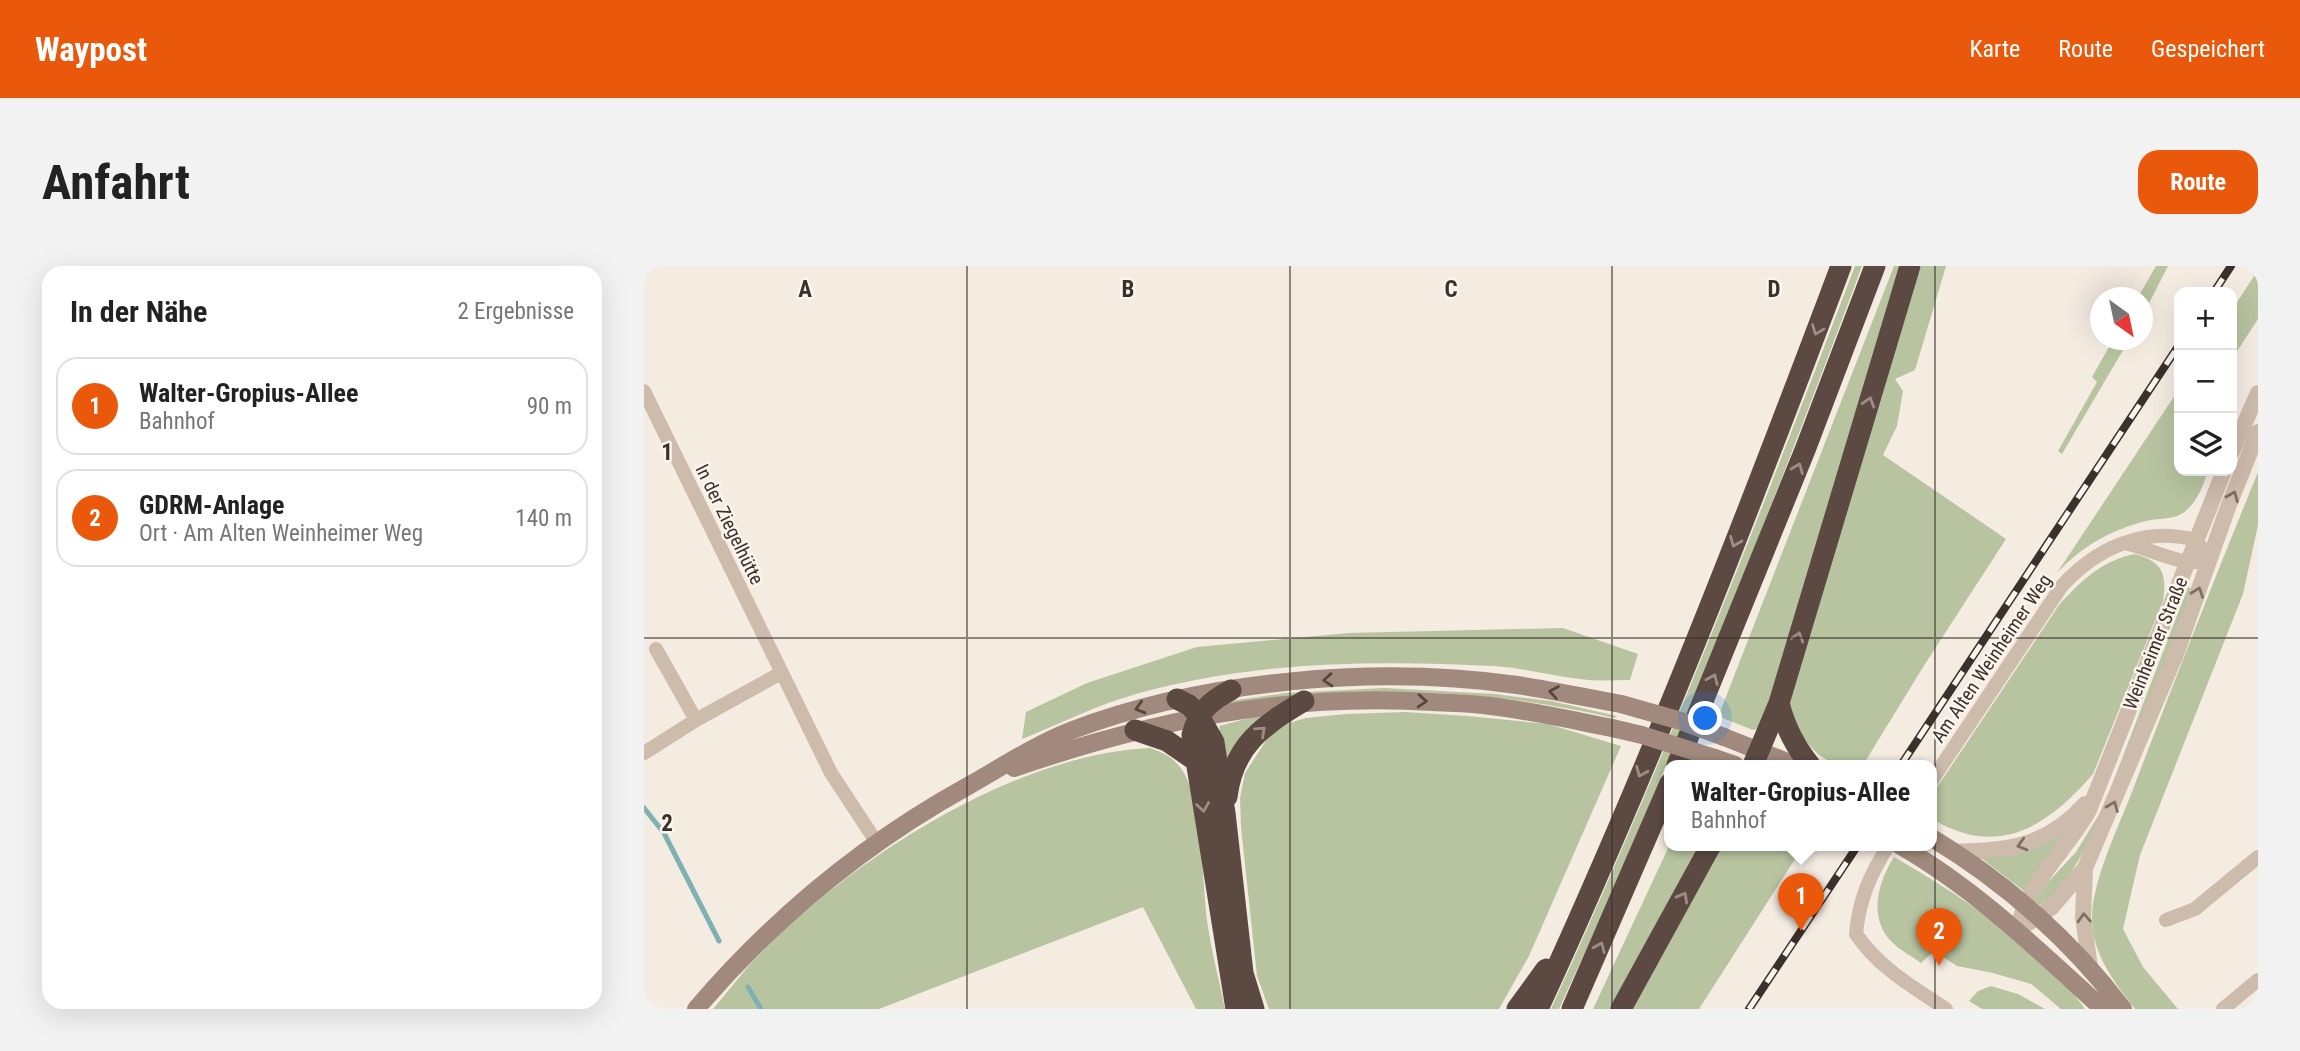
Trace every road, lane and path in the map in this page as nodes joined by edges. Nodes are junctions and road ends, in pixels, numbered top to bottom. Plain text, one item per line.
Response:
1 (1841, 266) edge
2 (1875, 266) edge
3 (1910, 266) edge
4 (644, 391) edge
5 (2258, 393) edge
6 (2258, 432) edge
7 (2237, 441) edge
8 (2222, 476) edge
9 (2196, 540) junction
10 (2124, 543) junction
11 (2210, 560) junction
12 (2187, 563) junction
13 (656, 649) dead end
14 (781, 673) junction
15 (1231, 690) junction
16 (1177, 699) junction
17 (1304, 701) junction
18 (1779, 703) junction
19 (1199, 716) junction
20 (696, 720) junction
21 (1135, 730) junction
22 (644, 753) edge
23 (1756, 758) edge
24 (1679, 760) edge
25 (1721, 760) edge
26 (1806, 760) edge
27 (1196, 761) junction
28 (1937, 773) edge
29 (978, 781) junction
30 (2096, 792) junction
31 (1664, 797) edge
32 (1225, 813) junction
33 (1937, 841) edge
34 (877, 843) junction
35 (1709, 851) edge
36 (1893, 851) edge
37 (1905, 851) edge
38 (1954, 852) junction
39 (2258, 858) edge
40 (2085, 868) junction
41 (2031, 912) junction
42 (2166, 920) dead end
43 (1576, 927) junction
44 (2018, 930) junction
45 (2090, 967) junction
46 (2258, 980) edge
47 (696, 1009) edge
48 (1236, 1009) edge
49 (1254, 1009) edge
50 (1517, 1009) edge
51 (1538, 1009) edge
52 (1572, 1009) edge
53 (1621, 1009) edge
54 (1946, 1009) edge
55 (2103, 1009) edge
56 (2123, 1009) edge
57 (2222, 1009) edge

1 -> 43 highway
24 -> 2 highway
18 -> 3 highway
4 - 14 street, In der Ziegelhütte
5 - 7 street
11 -> 6 street, Weinheimer Straße
8 - 9 street, Weinheimer Straße
9 - 10 street, Am Alten Weinheimer Weg
9 - 11 street
9 - 12 street, Weinheimer Straße
10 - 12 street
10 - 28 street, Am Alten Weinheimer Weg
11 - 12 street
40 -> 11 street, Weinheimer Straße
12 - 30 street, Weinheimer Straße
13 - 20 street
14 - 20 street
14 - 34 street, In der Ziegelhütte
15 - 16 main road
15 - 19 highway
23 -> 15 main road, bridge
16 - 19 highway
16 -> 29 main road
17 - 19 main road
17 -> 25 main road, bridge
32 -> 17 highway
18 - 23 highway
18 - 26 highway
19 - 21 main road
19 - 27 highway
19 - 32 highway
20 - 22 street
21 - 27 highway
21 - 29 main road
27 -> 48 highway
29 - 34 main road
30 -> 38 street, Weinheimer Straße
30 - 41 street, Weinheimer Straße
52 -> 31 highway
32 - 49 highway
33 - 38 main road
34 - 47 main road
53 -> 35 highway
36 - 54 street
37 - 44 main road
38 - 41 main road
39 - 42 street
40 - 41 street, Weinheimer Straße
45 -> 40 street, Weinheimer Straße
41 - 44 street, Weinheimer Straße
41 - 45 main road
43 - 50 highway
43 - 51 highway
44 - 55 main road
45 - 56 main road
46 - 57 street

